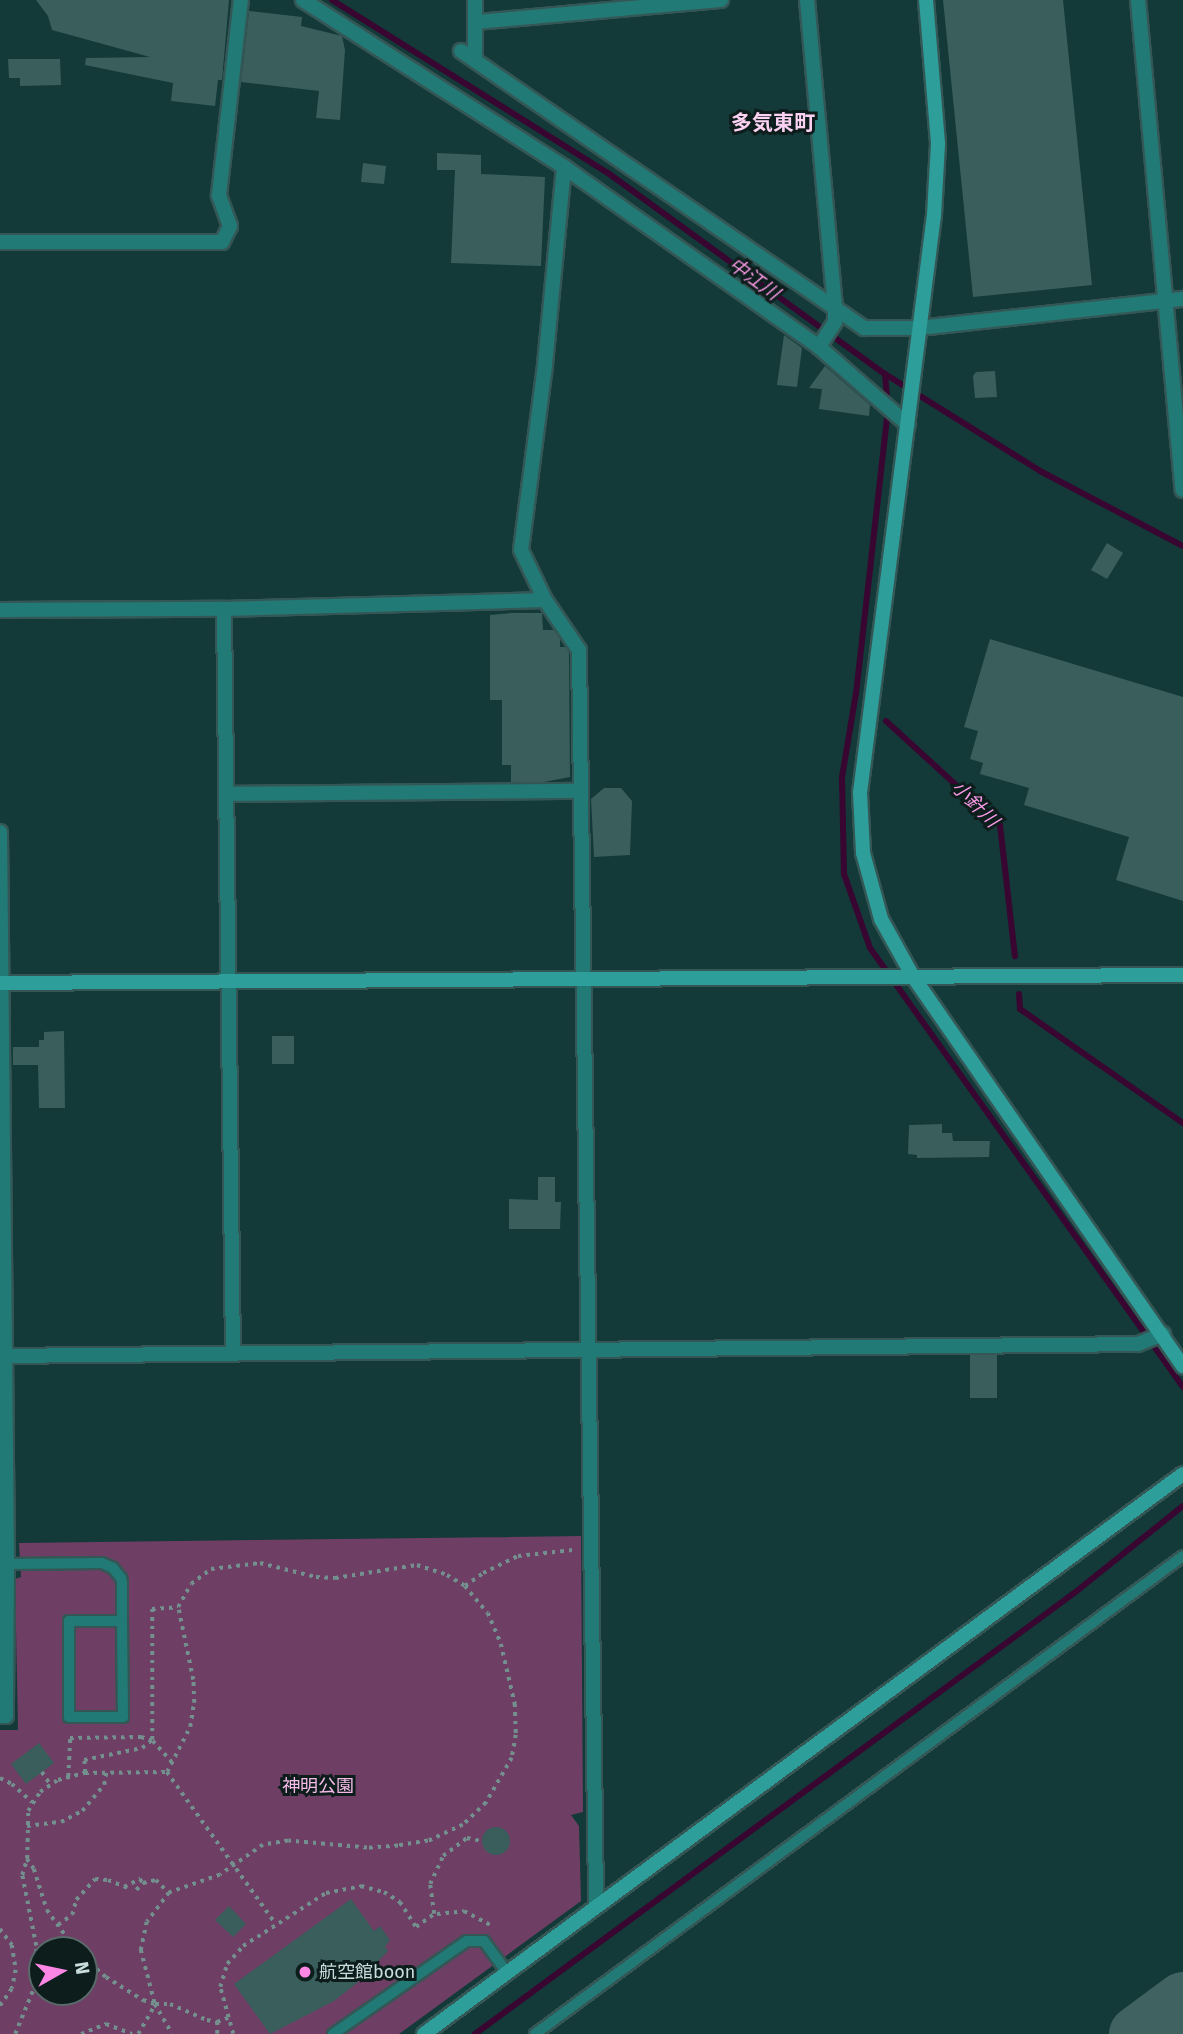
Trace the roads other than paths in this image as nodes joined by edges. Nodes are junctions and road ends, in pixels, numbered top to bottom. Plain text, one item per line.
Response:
1 (241, 0) edge
2 (303, 0) edge
3 (475, 0) edge
4 (722, 0) edge
5 (807, 0) edge
6 (926, 0) edge
7 (1138, 0) edge
8 (477, 22) junction
9 (461, 51) dead end
10 (475, 61) junction
11 (564, 167) junction
12 (0, 242) edge
13 (1183, 299) edge
14 (1165, 300) junction
15 (835, 315) junction
16 (919, 328) junction
17 (819, 347) junction
18 (908, 420) junction
19 (1183, 490) edge
20 (545, 600) junction
21 (224, 609) junction
22 (0, 610) edge
23 (581, 791) junction
24 (226, 794) junction
25 (0, 832) edge
26 (908, 975) junction
27 (1183, 975) edge
28 (583, 978) junction
29 (228, 980) junction
30 (1, 983) edge
31 (1162, 1334) junction
32 (588, 1349) junction
33 (233, 1353) junction
34 (2, 1356) edge
35 (1183, 1366) edge
36 (1183, 1474) edge
37 (1183, 1556) edge
38 (6, 1564) junction
39 (122, 1621) junction
40 (0, 1716) edge
41 (596, 1906) junction
42 (507, 1973) junction
43 (333, 2034) edge
44 (424, 2034) edge
45 (535, 2034) edge

1 - 12 street
2 - 11 street
3 - 8 street
4 - 8 street
5 - 15 street
6 - 16 street
7 - 14 street
8 - 10 street
9 - 10 street
10 - 15 street
11 - 17 street
11 - 20 street
13 - 14 street
14 - 16 street
14 - 19 street
15 - 16 street
15 - 17 street
16 - 18 street
17 - 18 street
18 - 26 street
20 - 21 street
20 - 23 street
21 - 22 street
21 - 24 street
23 - 24 street
23 - 28 street
24 - 29 street
25 - 30 street
26 - 27 street
26 - 28 street
26 - 31 street
28 - 29 street
28 - 32 street
29 - 30 street
29 - 33 street
30 - 34 street
31 - 32 street
31 - 35 street
32 - 33 street
32 - 41 street
33 - 34 street
34 - 38 street
36 - 41 street
37 - 45 lane
38 - 39 lane
38 - 40 street
39 - 39 lane
41 - 42 street
42 - 43 lane
42 - 44 street

